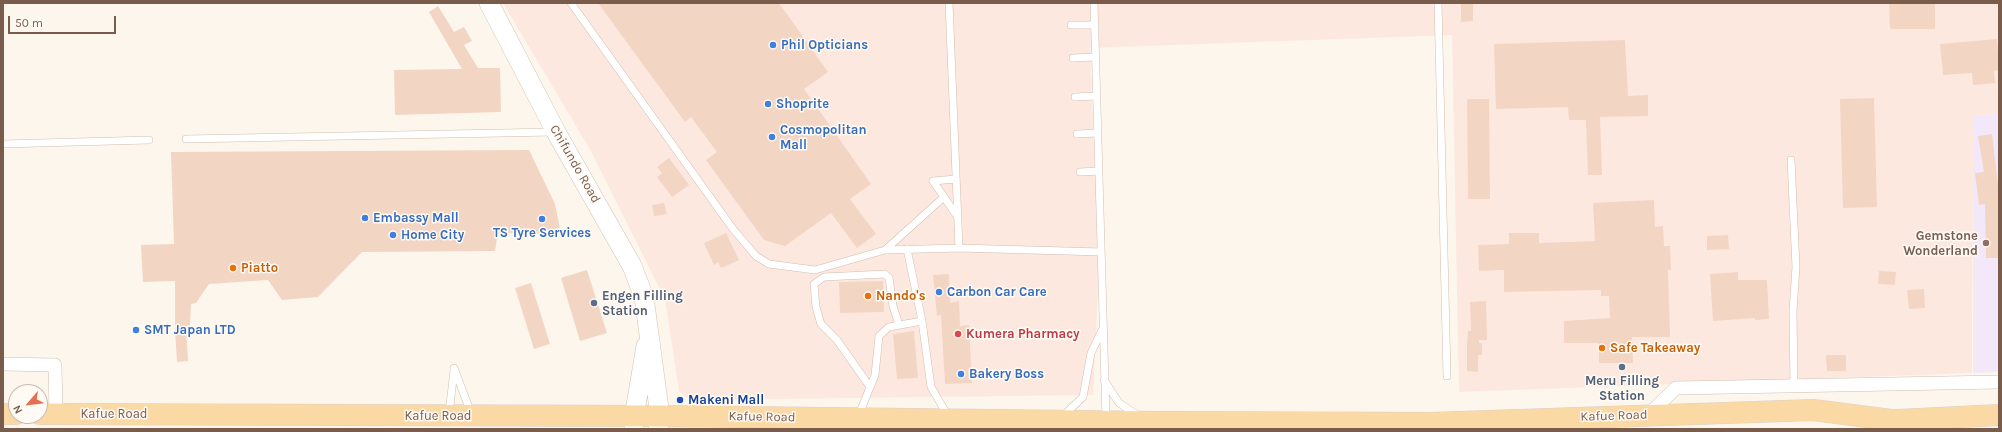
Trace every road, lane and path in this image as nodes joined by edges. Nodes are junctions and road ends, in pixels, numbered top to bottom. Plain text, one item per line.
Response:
1 (489, 3) edge
2 (571, 3) edge
3 (949, 3) edge
4 (1094, 3) edge
5 (1438, 3) edge
6 (1071, 25) dead end
7 (1094, 25) junction
8 (1095, 57) junction
9 (1073, 58) dead end
10 (1075, 96) dead end
11 (1096, 96) junction
12 (556, 132) junction
13 (1098, 133) junction
14 (1078, 134) dead end
15 (186, 139) dead end
16 (149, 140) dead end
17 (3, 144) edge
18 (1791, 160) dead end
19 (1099, 171) junction
20 (1080, 172) dead end
21 (956, 179) junction
22 (944, 197) junction
23 (958, 216) junction
24 (959, 248) junction
25 (907, 249) junction
26 (885, 250) junction
27 (1102, 252) junction
28 (922, 321) junction
29 (899, 325) junction
30 (1103, 327) junction
31 (649, 329) junction
32 (3, 364) edge
33 (1447, 376) dead end
34 (1104, 380) junction
35 (1999, 382) edge
36 (1794, 386) junction
37 (870, 387) junction
38 (48, 414) edge
39 (1648, 415) junction
40 (449, 416) junction
41 (472, 416) junction
42 (1999, 416) edge
43 (857, 418) junction
44 (950, 420) junction
45 (1891, 420) junction
46 (1028, 421) junction
47 (1159, 422) junction
48 (634, 423) edge
49 (659, 423) edge
50 (1106, 425) edge
51 (1623, 429) edge

1 - 12 street, Chifundo Road
2 - 26 lane
3 - 21 lane
4 - 7 lane
5 - 33 lane
6 - 7 lane
7 - 8 lane
8 - 9 lane
8 - 11 lane
10 - 11 lane
11 - 13 lane
12 - 15 lane
12 - 31 street, Chifundo Road
13 - 14 lane
13 - 19 lane
16 - 17 lane
18 - 36 lane
19 - 20 lane
19 - 27 lane
21 - 22 lane
21 - 23 lane
22 - 23 lane
22 - 26 lane
23 - 24 lane
24 - 25 lane
24 - 27 lane
25 - 26 lane
25 - 28 lane
27 - 30 lane
28 - 29 lane
28 - 44 lane
29 - 37 lane
29 - 37 lane
30 - 34 lane
30 - 46 lane
31 - 48 street, Chifundo Road
31 - 49 street, Chifundo Road
32 - 38 street
34 - 47 lane
34 - 50 lane
35 - 36 street
36 - 39 street
37 - 43 lane
38 - 40 main road, Kafue Road
39 - 45 main road, Kafue Road
39 - 47 main road, Kafue Road
40 - 41 main road, Kafue Road
40 - 41 lane
41 - 48 main road, Kafue Road
42 - 45 main road, Kafue Road
43 - 44 main road, Kafue Road
43 - 49 main road, Kafue Road
44 - 46 main road, Kafue Road
45 - 51 main road, Kafue Road
46 - 50 main road, Kafue Road
47 - 50 main road, Kafue Road
48 - 49 main road, Kafue Road

